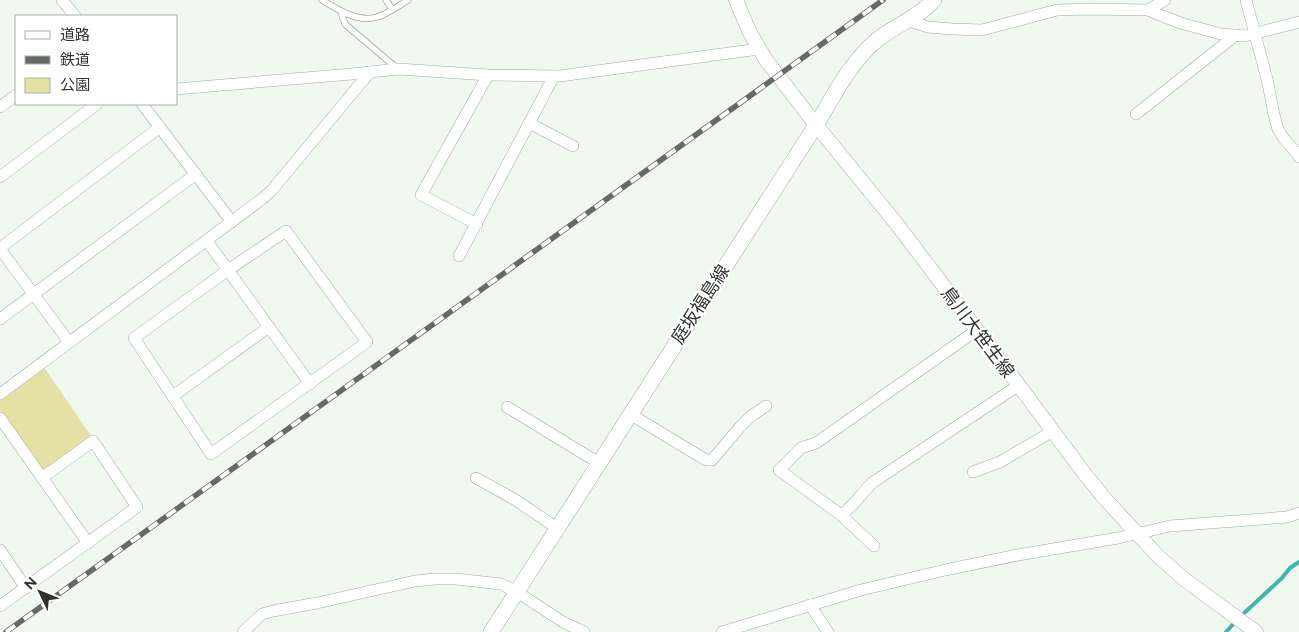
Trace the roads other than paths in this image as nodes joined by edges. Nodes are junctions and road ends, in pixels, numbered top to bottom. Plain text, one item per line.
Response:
1 (62, 0) edge
2 (386, 0) edge
3 (408, 0) edge
4 (736, 0) edge
5 (934, 0) edge
6 (1165, 0) edge
7 (1246, 0) edge
8 (327, 1) edge
9 (392, 10) junction
10 (1148, 10) junction
11 (341, 11) junction
12 (73, 15) edge
13 (909, 20) junction
14 (1299, 22) edge
15 (1255, 34) junction
16 (1236, 35) junction
17 (759, 49) junction
18 (398, 68) junction
19 (370, 72) junction
20 (488, 75) junction
21 (554, 76) junction
22 (178, 89) edge
23 (15, 96) edge
24 (96, 105) edge
25 (143, 105) edge
26 (0, 106) edge
27 (1136, 114) dead end
28 (529, 123) junction
29 (816, 125) junction
30 (160, 127) junction
31 (573, 146) dead end
32 (1299, 157) edge
33 (196, 174) junction
34 (0, 177) edge
35 (232, 222) junction
36 (477, 224) junction
37 (207, 241) junction
38 (0, 248) edge
39 (459, 256) dead end
40 (228, 270) junction
41 (34, 294) junction
42 (0, 319) edge
43 (269, 327) junction
44 (977, 330) junction
45 (69, 342) junction
46 (310, 384) junction
47 (1019, 384) junction
48 (0, 394) edge
49 (173, 396) junction
50 (766, 406) dead end
51 (507, 407) dead end
52 (630, 414) junction
53 (0, 418) edge
54 (1053, 432) junction
55 (599, 463) junction
56 (973, 472) dead end
57 (42, 478) junction
58 (476, 478) dead end
59 (1299, 513) edge
60 (841, 515) junction
61 (557, 528) junction
62 (1137, 533) junction
63 (88, 543) junction
64 (874, 546) dead end
65 (0, 550) edge
66 (26, 588) junction
67 (516, 592) junction
68 (810, 605) junction
69 (0, 606) edge
70 (243, 632) edge
71 (491, 632) edge
72 (584, 632) edge
73 (722, 632) edge
74 (828, 632) edge
75 (1256, 632) edge

1 - 12 street
2 - 9 lane
3 - 9 lane
4 - 17 street, 鳥川大笹生線
5 - 13 main road, 庭坂福島線
6 - 10 street
7 - 15 street
8 - 11 lane
9 - 11 lane
10 - 13 street
10 - 16 street
11 - 18 lane
13 - 29 main road, 庭坂福島線
14 - 15 street
15 - 16 street
15 - 32 street
16 - 27 street
17 - 21 street
17 - 29 street, 鳥川大笹生線
18 - 19 street
18 - 20 street
19 - 22 street
19 - 35 street
20 - 21 street
20 - 36 street
21 - 28 street
23 - 26 street
24 - 34 street
25 - 30 street
28 - 31 street
28 - 36 street
29 - 44 street, 鳥川大笹生線
29 - 52 main road, 庭坂福島線
30 - 33 street
30 - 38 street
33 - 35 street
33 - 41 street
35 - 37 street
36 - 39 street
37 - 40 street
37 - 45 street
38 - 41 street
40 - 43 street
40 - 46 street
40 - 49 street
41 - 42 street
41 - 45 street
43 - 46 street
43 - 49 street
44 - 47 street, 鳥川大笹生線
44 - 60 street
45 - 48 street
46 - 49 street
47 - 54 street, 鳥川大笹生線
47 - 60 street
50 - 52 street
51 - 55 street
52 - 55 main road, 庭坂福島線
53 - 57 street
54 - 56 street
54 - 62 street, 鳥川大笹生線
55 - 61 main road, 庭坂福島線
57 - 63 street
57 - 63 street
58 - 61 street
59 - 62 street
60 - 64 street
61 - 67 main road, 庭坂福島線
62 - 68 street
62 - 75 street, 鳥川大笹生線
63 - 66 street
65 - 66 street
66 - 69 street
67 - 70 street
67 - 71 main road, 庭坂福島線
67 - 72 street
68 - 73 street
68 - 74 street

